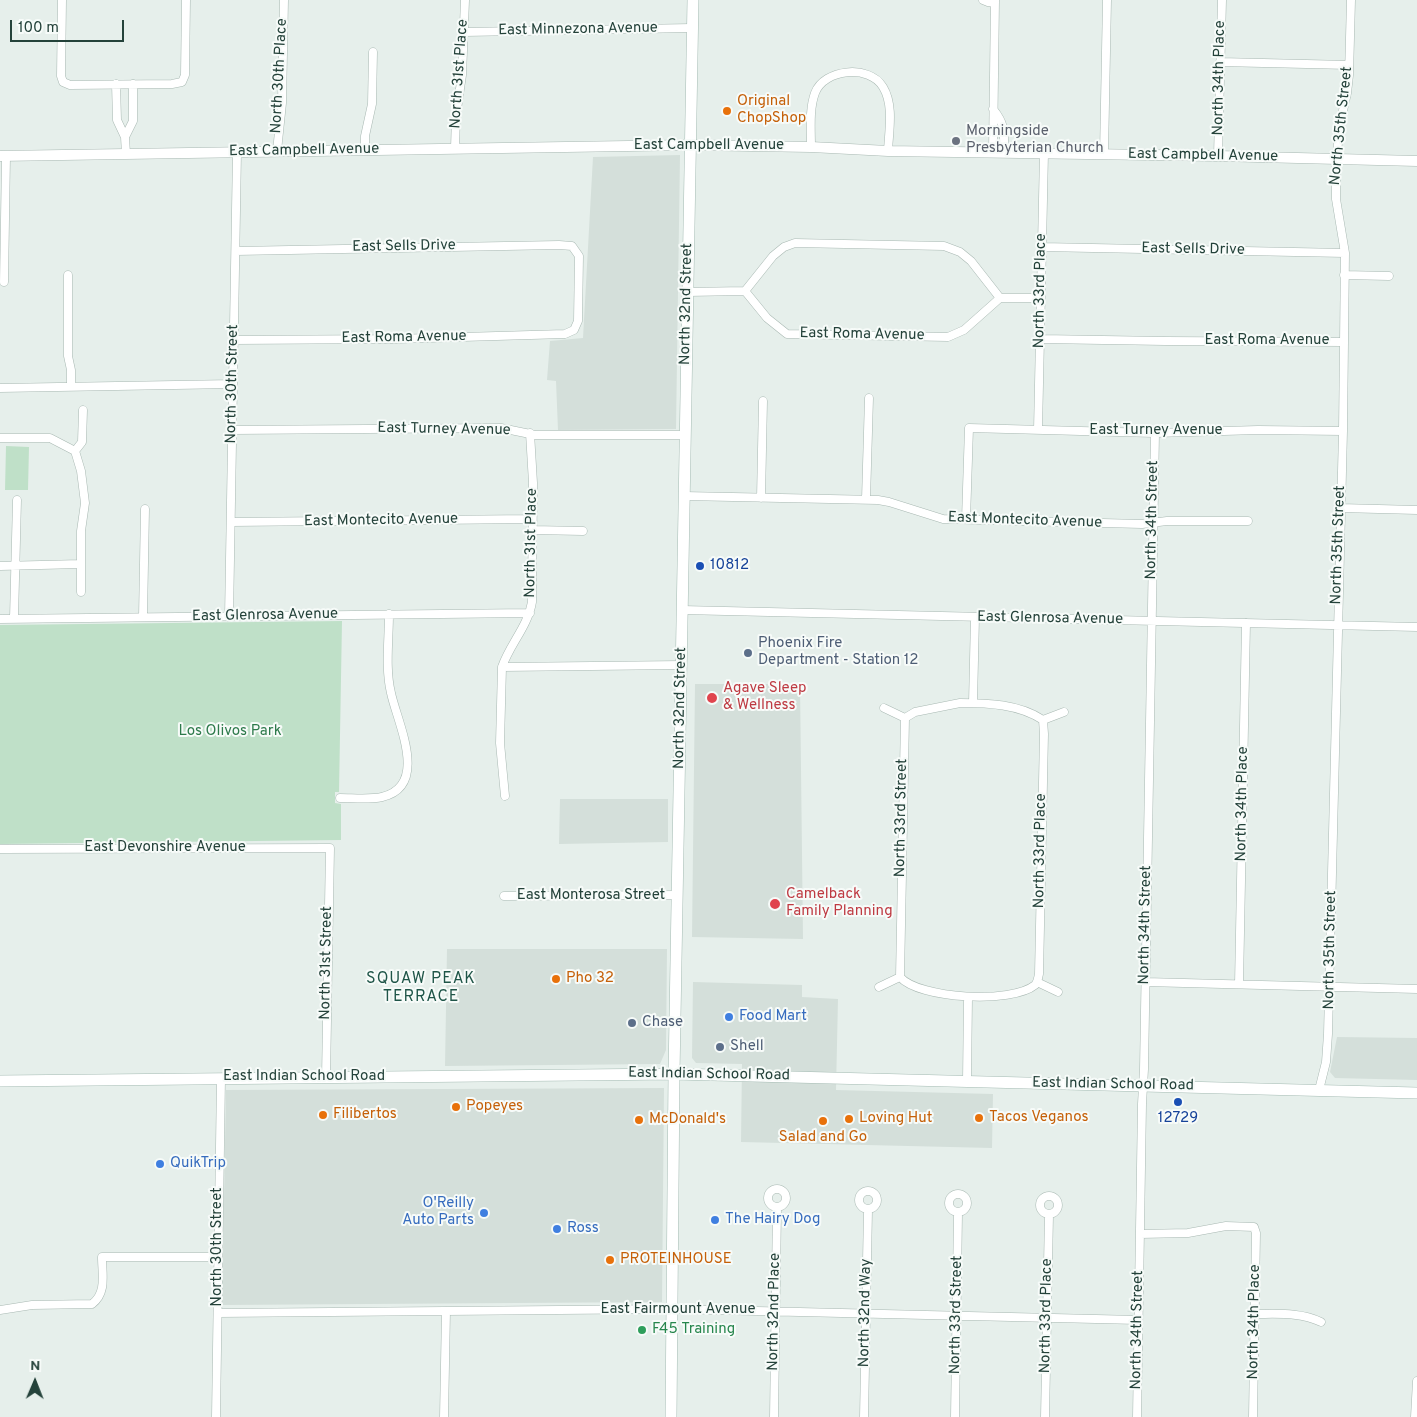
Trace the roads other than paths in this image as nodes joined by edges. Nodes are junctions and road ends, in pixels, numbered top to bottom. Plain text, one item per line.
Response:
1 (62, 0) edge
2 (186, 0) edge
3 (284, 0) edge
4 (465, 0) edge
5 (693, 0) edge
6 (983, 0) edge
7 (1107, 0) edge
8 (1222, 0) edge
9 (1351, 0) edge
10 (995, 1) edge
11 (692, 28) junction
12 (464, 32) junction
13 (373, 52) dead end
14 (1220, 62) junction
15 (1349, 65) junction
16 (116, 84) junction
17 (133, 84) junction
18 (992, 109) junction
19 (116, 110) junction
20 (133, 110) junction
21 (992, 123) junction
22 (1002, 123) junction
23 (125, 137) junction
24 (690, 144) junction
25 (811, 147) junction
26 (456, 148) junction
27 (365, 150) junction
28 (276, 151) junction
29 (888, 151) junction
30 (237, 152) junction
31 (998, 152) junction
32 (1044, 153) junction
33 (126, 154) junction
34 (1104, 154) junction
35 (3, 156) edge
36 (1218, 156) junction
37 (1337, 159) junction
38 (1417, 161) edge
39 (1042, 247) junction
40 (236, 251) junction
41 (1345, 253) junction
42 (68, 275) dead end
43 (1344, 275) junction
44 (1389, 276) dead end
45 (4, 282) dead end
46 (687, 292) junction
47 (745, 292) junction
48 (1000, 298) junction
49 (1041, 298) junction
50 (574, 330) joint
51 (1041, 339) junction
52 (233, 340) junction
53 (1344, 342) junction
54 (233, 384) junction
55 (71, 386) junction
56 (0, 388) edge
57 (869, 398) dead end
58 (763, 401) dead end
59 (83, 410) dead end
60 (232, 430) junction
61 (1038, 430) junction
62 (1343, 431) junction
63 (1155, 433) junction
64 (530, 434) junction
65 (685, 435) junction
66 (0, 438) edge
67 (75, 451) junction
68 (684, 496) junction
69 (761, 498) junction
70 (866, 499) junction
71 (17, 500) dead end
72 (1340, 508) junction
73 (145, 509) dead end
74 (1417, 510) edge
75 (532, 519) junction
76 (966, 519) junction
77 (1248, 521) dead end
78 (231, 522) junction
79 (1153, 524) junction
80 (532, 530) junction
81 (583, 531) dead end
82 (81, 564) junction
83 (0, 566) edge
84 (15, 566) junction
85 (81, 592) dead end
86 (682, 610) junction
87 (530, 612) junction
88 (389, 614) junction
89 (143, 617) junction
90 (229, 617) junction
91 (975, 617) junction
92 (14, 618) junction
93 (0, 619) edge
94 (1151, 621) junction
95 (1246, 624) junction
96 (1337, 626) junction
97 (1417, 627) edge
98 (682, 665) junction
99 (502, 667) junction
100 (974, 703) junction
101 (884, 708) dead end
102 (1064, 712) dead end
103 (904, 718) junction
104 (1043, 720) junction
105 (506, 796) dead end
106 (340, 798) dead end
107 (330, 848) joint
108 (0, 849) edge
109 (678, 895) junction
110 (504, 896) dead end
111 (900, 977) junction
112 (1037, 982) junction
113 (1145, 982) junction
114 (1239, 984) junction
115 (879, 987) dead end
116 (1330, 987) junction
117 (1417, 989) edge
118 (1058, 992) dead end
119 (968, 997) junction
120 (674, 1074) junction
121 (326, 1077) junction
122 (221, 1078) junction
123 (0, 1081) edge
124 (967, 1081) junction
125 (1143, 1086) junction
126 (1319, 1090) junction
127 (1417, 1093) edge
128 (777, 1208) dead end
129 (868, 1210) dead end
130 (958, 1213) dead end
131 (1049, 1214) dead end
132 (1140, 1234) junction
133 (218, 1257) junction
134 (672, 1309) junction
135 (0, 1310) edge
136 (446, 1311) junction
137 (775, 1311) junction
138 (218, 1313) junction
139 (866, 1313) junction
140 (1255, 1314) junction
141 (956, 1315) junction
142 (1047, 1318) junction
143 (1138, 1320) junction
144 (1321, 1322) dead end
145 (1417, 1381) edge
146 (216, 1417) edge
147 (444, 1417) edge
148 (670, 1417) edge
149 (774, 1417) edge
150 (864, 1417) edge
151 (955, 1417) edge
152 (1045, 1417) edge
153 (1137, 1417) edge
154 (1254, 1417) edge
155 (1415, 1417) edge

1 - 16 street
2 - 17 street
3 - 28 street, North 30th Place
4 - 12 street, North 31st Place
5 - 11 main road, North 32nd Street
6 - 10 street
7 - 34 street
8 - 14 street, North 34th Place
9 - 15 street, North 35th Street
10 - 18 street
11 - 12 street, East Minnezona Avenue
11 - 24 main road, North 32nd Street
12 - 26 street, North 31st Place
13 - 27 street
14 - 15 street
14 - 36 street, North 34th Place
15 - 37 street, North 35th Street
16 - 17 street
16 - 19 street
17 - 20 street
18 - 21 street
18 - 22 street
19 - 20 street
19 - 23 street
20 - 23 street
21 - 22 street
21 - 31 street
22 - 31 street
23 - 33 street
24 - 25 street, East Campbell Avenue
24 - 26 street, East Campbell Avenue
24 - 46 main road, North 32nd Street
25 - 29 street, East Campbell Avenue
25 - 29 street
26 - 27 street, East Campbell Avenue
27 - 28 street, East Campbell Avenue
28 - 30 street, East Campbell Avenue
29 - 31 street, East Campbell Avenue
30 - 33 street, East Campbell Avenue
30 - 40 street, North 30th Street
31 - 32 street, East Campbell Avenue
32 - 34 street, East Campbell Avenue
32 - 39 street, North 33rd Place
33 - 35 street, East Campbell Avenue
34 - 36 street, East Campbell Avenue
35 - 45 street
36 - 37 street, East Campbell Avenue
37 - 38 street, East Campbell Avenue
37 - 41 street, North 35th Street
39 - 41 street, East Sells Drive
39 - 49 street, North 33rd Place
40 - 50 street, East Sells Drive
40 - 52 street, North 30th Street
41 - 43 street, North 35th Street
42 - 55 street
43 - 44 street
43 - 53 street, North 35th Street
46 - 47 street
46 - 65 main road, North 32nd Street
47 - 48 street, East Roma Avenue
47 - 48 street
48 - 49 street
49 - 51 street, North 33rd Place
50 - 52 street, East Roma Avenue
51 - 53 street, East Roma Avenue
51 - 61 street, North 33rd Place
52 - 54 street, North 30th Street
53 - 62 street, North 35th Street
54 - 55 street
54 - 60 street, North 30th Street
55 - 56 street
57 - 70 street
58 - 69 street
59 - 67 street
60 - 64 street, East Turney Avenue
60 - 78 street, North 30th Street
61 - 63 street, East Turney Avenue
61 - 76 street, East Turney Avenue
62 - 63 street, East Turney Avenue
62 - 72 street, North 35th Street
63 - 79 street, North 34th Street
64 - 65 street, East Turney Avenue
64 - 75 street, North 31st Place
65 - 68 main road, North 32nd Street
66 - 67 street
67 - 82 street
68 - 69 street, East Montecito Avenue
68 - 86 main road, North 32nd Street
69 - 70 street, East Montecito Avenue
70 - 76 street, East Montecito Avenue
71 - 84 street
72 - 74 street
72 - 96 street, North 35th Street
73 - 89 street
75 - 78 street, East Montecito Avenue
75 - 80 street, North 31st Place
76 - 79 street, East Montecito Avenue
77 - 79 street, East Montecito Avenue
78 - 90 street, North 30th Street
79 - 94 street, North 34th Street
80 - 81 street
80 - 87 street, North 31st Place
82 - 84 street
82 - 85 street
83 - 84 street
84 - 92 street
86 - 91 street, East Glenrosa Avenue
86 - 98 main road, North 32nd Street
87 - 88 street, East Glenrosa Avenue
87 - 99 street, North 31st Place
88 - 90 street, East Glenrosa Avenue
88 - 106 street
89 - 90 street, East Glenrosa Avenue
89 - 92 street, East Glenrosa Avenue
91 - 94 street, East Glenrosa Avenue
91 - 100 street
92 - 93 street, East Glenrosa Avenue
94 - 95 street, East Glenrosa Avenue
94 - 113 street, North 34th Street
95 - 96 street, East Glenrosa Avenue
95 - 114 street, North 34th Place
96 - 97 street, East Glenrosa Avenue
96 - 116 street, North 35th Street
98 - 99 street
98 - 109 main road, North 32nd Street
99 - 105 street, North 31st Place
100 - 103 street
100 - 104 street
101 - 103 street
102 - 104 street
103 - 111 street, North 33rd Street
104 - 112 street, North 33rd Place
107 - 108 street, East Devonshire Avenue
107 - 121 street, North 31st Street
109 - 110 street, East Monterosa Street
109 - 120 main road, North 32nd Street
111 - 115 street
111 - 119 street
112 - 118 street
112 - 119 street
113 - 114 street
113 - 125 street, North 34th Street
114 - 116 street
116 - 117 street
116 - 126 street, North 35th Street
119 - 124 street
120 - 121 main road, East Indian School Road
120 - 124 main road, East Indian School Road
120 - 134 main road, North 32nd Street
121 - 122 main road, East Indian School Road
122 - 123 main road, East Indian School Road
122 - 133 street, North 30th Street
124 - 125 main road, East Indian School Road
125 - 126 main road, East Indian School Road
125 - 132 street, North 34th Street
126 - 127 main road, East Indian School Road
128 - 137 street, North 32nd Place
129 - 139 street, North 32nd Way
130 - 141 street, North 33rd Street
131 - 142 street, North 33rd Place
132 - 140 street, North 34th Place
132 - 143 street, North 34th Street
133 - 135 street
133 - 138 street, North 30th Street
134 - 136 street, East Fairmount Avenue
134 - 137 street, East Fairmount Avenue
134 - 148 main road, North 32nd Street
136 - 138 street, East Fairmount Avenue
136 - 147 street
137 - 139 street, East Fairmount Avenue
137 - 149 street, North 32nd Place
138 - 146 street, North 30th Street
139 - 141 street, East Fairmount Avenue
139 - 150 street, North 32nd Way
140 - 144 street
140 - 154 street, North 34th Place
141 - 142 street, East Fairmount Avenue
141 - 151 street, North 33rd Street
142 - 143 street, East Fairmount Avenue
142 - 152 street, North 33rd Place
143 - 153 street, North 34th Street
145 - 155 street

